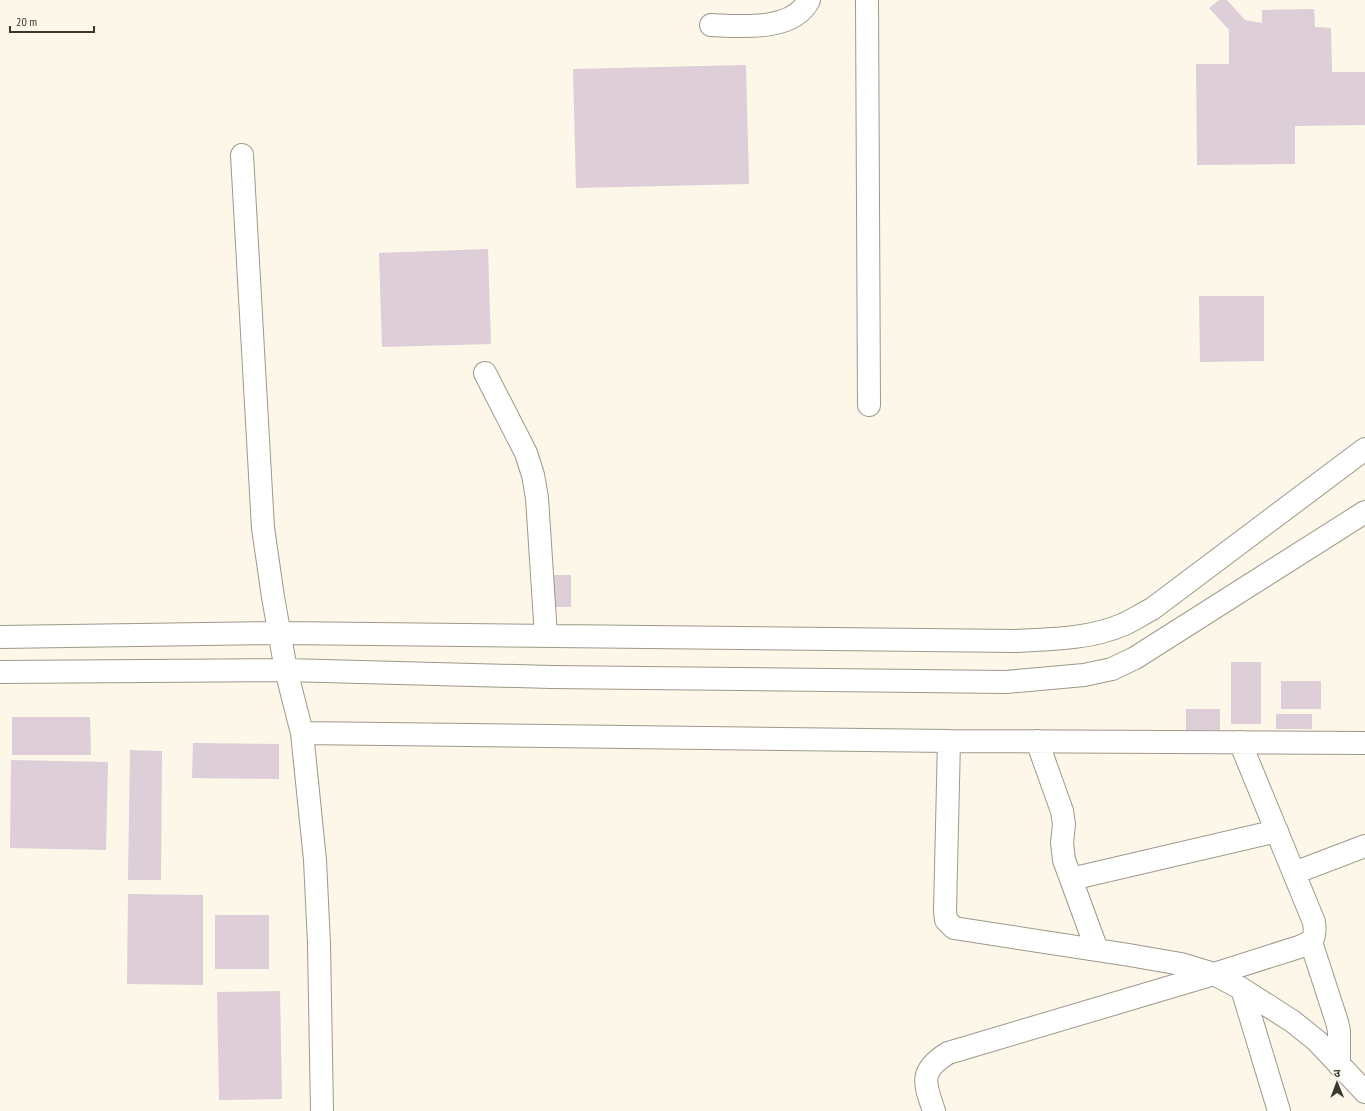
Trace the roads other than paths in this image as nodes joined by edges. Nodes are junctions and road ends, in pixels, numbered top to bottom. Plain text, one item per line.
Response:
1 (808, 0) edge
2 (867, 0) edge
3 (711, 25) dead end
4 (242, 155) dead end
5 (485, 373) dead end
6 (869, 406) dead end
7 (1365, 449) edge
8 (1365, 512) edge
9 (280, 633) junction
10 (546, 636) junction
11 (0, 637) edge
12 (286, 670) junction
13 (0, 672) edge
14 (302, 733) junction
15 (949, 740) junction
16 (1037, 741) junction
17 (1240, 742) junction
18 (1365, 743) edge
19 (1277, 831) junction
20 (1365, 846) edge
21 (1294, 873) junction
22 (1071, 879) junction
23 (1311, 942) junction
24 (1097, 950) junction
25 (1214, 974) junction
26 (1242, 989) junction
27 (1339, 1064) junction
28 (1365, 1092) edge
29 (322, 1111) edge
30 (934, 1111) edge
31 (1279, 1111) edge

1 - 3 street
2 - 6 street
4 - 9 street
5 - 10 street
7 - 10 street
8 - 12 street
9 - 10 street
9 - 11 street
9 - 12 street
12 - 13 street
12 - 14 street
14 - 15 street
14 - 29 street
15 - 16 street
15 - 24 street
16 - 17 street
16 - 22 street
17 - 18 street
17 - 19 street
19 - 21 street
19 - 22 street
20 - 21 street
21 - 23 street
22 - 24 street
23 - 25 street
23 - 27 street
24 - 25 street
25 - 26 street
25 - 30 street
26 - 27 street
26 - 31 street
27 - 28 street

